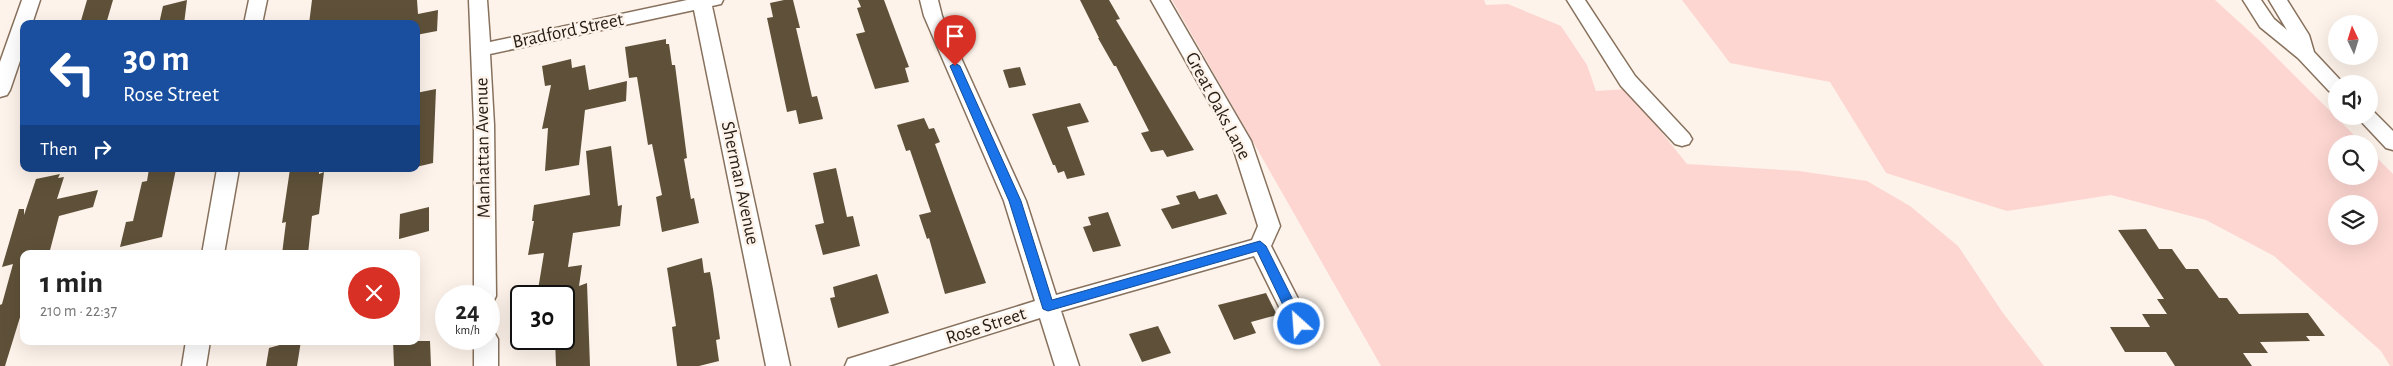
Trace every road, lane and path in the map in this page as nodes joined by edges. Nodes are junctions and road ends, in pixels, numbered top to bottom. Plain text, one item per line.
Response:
1 (31, 0) edge
2 (258, 0) edge
3 (478, 0) edge
4 (930, 0) edge
5 (1160, 0) edge
6 (1576, 0) edge
7 (2252, 0) edge
8 (2278, 0) edge
9 (706, 1) edge
10 (24, 20) edge
11 (255, 20) edge
12 (20, 32) edge
13 (480, 50) junction
14 (2305, 54) junction
15 (2328, 78) edge
16 (0, 90) edge
17 (2375, 125) edge
18 (1682, 139) dead end
19 (2393, 143) edge
20 (227, 172) edge
21 (1260, 246) junction
22 (214, 250) edge
23 (485, 285) edge
24 (1048, 306) junction
25 (1299, 324) dead end
26 (197, 345) edge
27 (486, 350) edge
28 (194, 366) edge
29 (486, 366) edge
30 (778, 366) edge
31 (857, 366) edge
32 (1067, 366) edge

1 - 10 street
2 - 11 street
3 - 13 street, Manhattan Avenue
4 - 24 street
5 - 21 street, Great Oaks Lane
6 - 18 street
7 - 14 street
8 - 14 street
9 - 13 street, Bradford Street
9 - 30 street, Sherman Avenue
12 - 16 street
13 - 23 street, Manhattan Avenue
14 - 15 street
17 - 19 street
20 - 22 street
21 - 24 street, Rose Street
21 - 25 street
24 - 31 street, Rose Street
24 - 32 street
26 - 28 street
27 - 29 street

